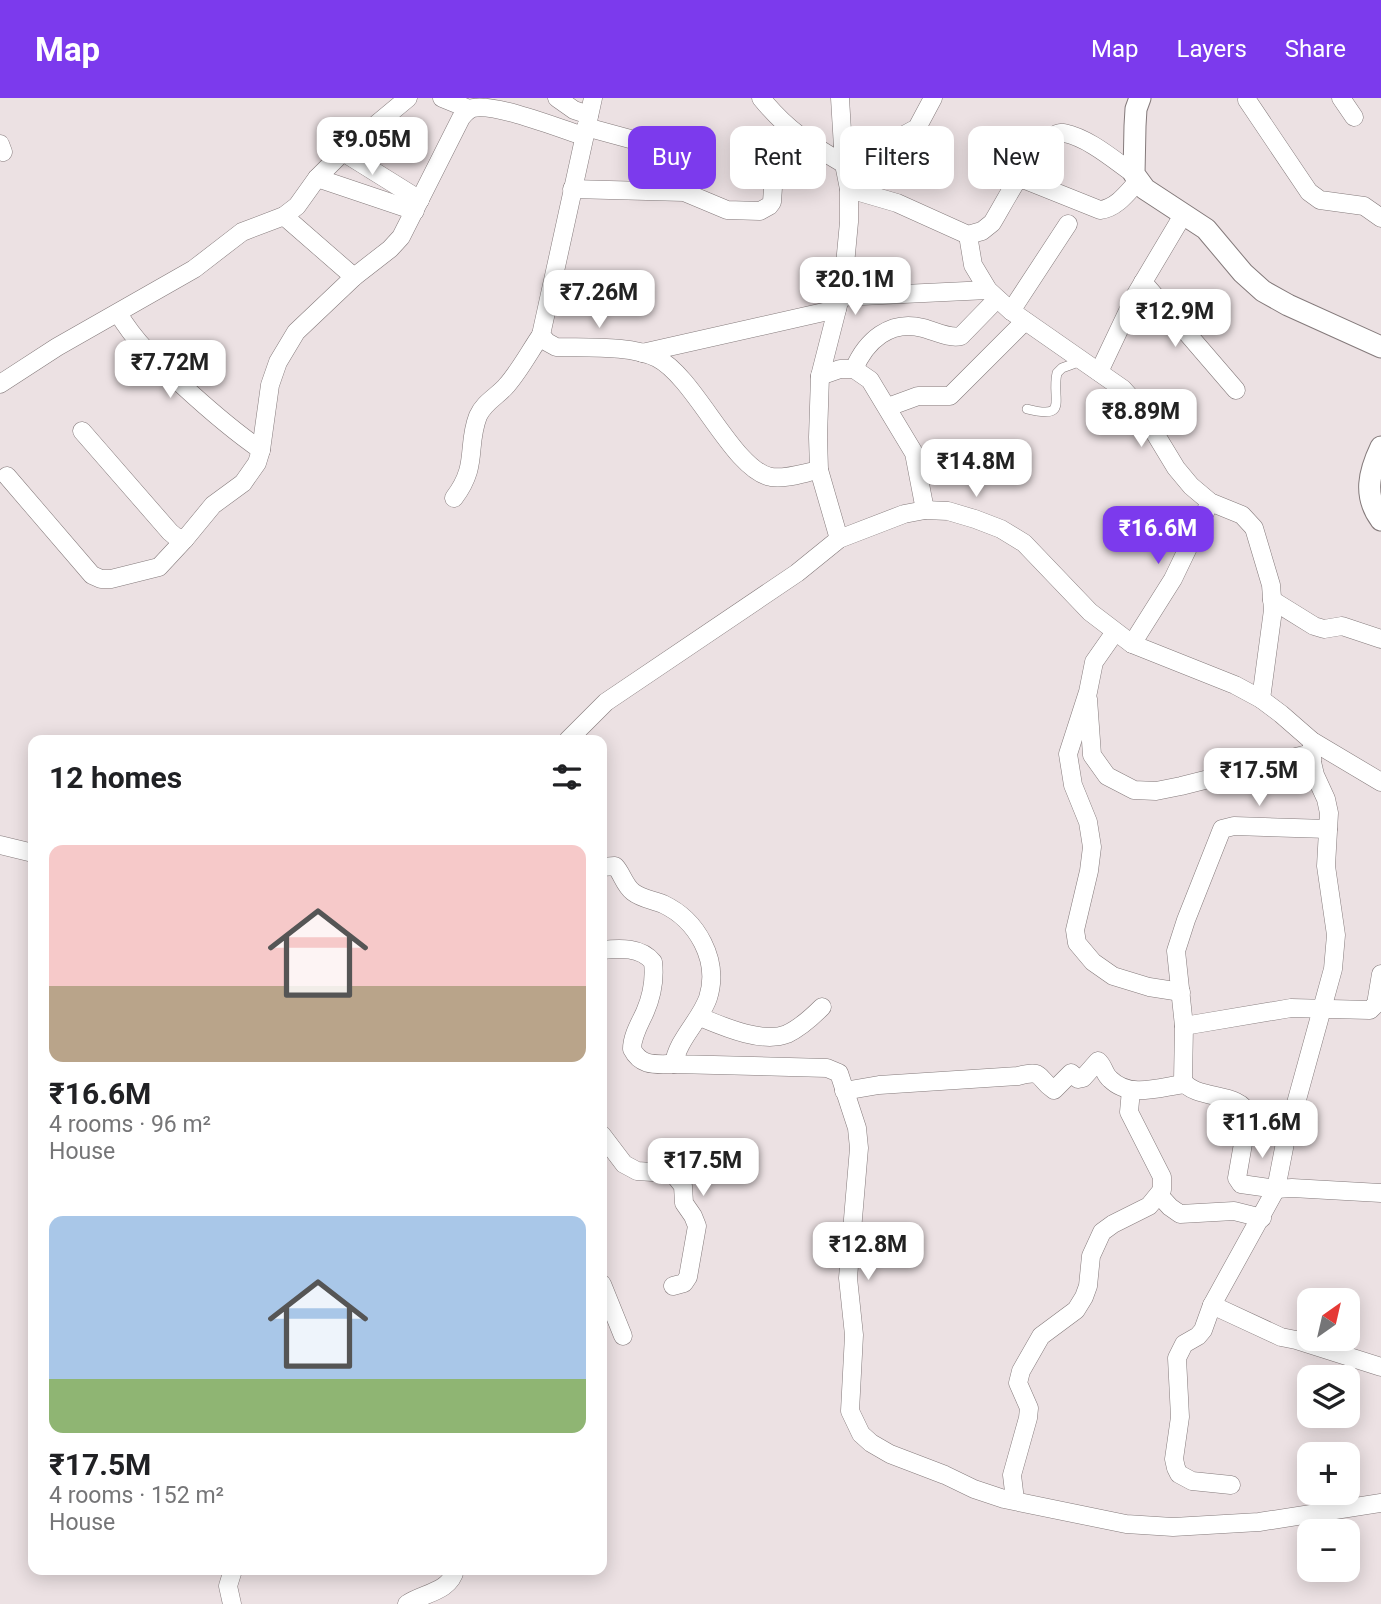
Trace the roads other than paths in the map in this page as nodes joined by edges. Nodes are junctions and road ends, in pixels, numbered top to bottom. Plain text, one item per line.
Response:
1 (408, 98) edge
2 (445, 98) edge
3 (557, 98) edge
4 (761, 98) edge
5 (839, 98) edge
6 (933, 98) edge
7 (1340, 98) edge
8 (1137, 100) edge
9 (1247, 100) dead end
10 (479, 104) edge
11 (1354, 117) dead end
12 (588, 119) edge
13 (785, 126) edge
14 (841, 126) edge
15 (918, 126) edge
16 (1064, 133) edge
17 (628, 134) edge
18 (343, 152) junction
19 (1137, 177) junction
20 (317, 178) junction
21 (572, 188) junction
22 (773, 189) edge
23 (849, 189) joint
24 (1013, 189) edge
25 (1047, 189) edge
26 (418, 206) junction
27 (1184, 215) junction
28 (284, 216) junction
29 (1381, 218) edge
30 (1068, 224) dead end
31 (968, 235) junction
32 (354, 277) junction
33 (1143, 282) junction
34 (993, 294) junction
35 (838, 303) junction
36 (118, 313) junction
37 (1018, 316) junction
38 (541, 335) junction
39 (1381, 347) edge
40 (642, 353) junction
41 (1082, 360) junction
42 (854, 369) junction
43 (1099, 372) junction
44 (820, 376) junction
45 (0, 384) edge
46 (1236, 390) dead end
47 (888, 407) junction
48 (1027, 409) dead end
49 (82, 430) dead end
50 (1381, 447) edge
51 (261, 450) junction
52 (819, 470) junction
53 (7, 476) dead end
54 (454, 498) dead end
55 (1210, 502) junction
56 (925, 510) junction
57 (1381, 520) edge
58 (185, 539) junction
59 (839, 539) junction
60 (1272, 600) junction
61 (1115, 632) junction
62 (1381, 639) edge
63 (1132, 644) junction
64 (1088, 692) junction
65 (1261, 699) junction
66 (573, 735) edge
67 (1312, 747) junction
68 (1381, 782) edge
69 (1328, 829) junction
70 (0, 845) edge
71 (28, 852) edge
72 (607, 866) edge
73 (607, 950) edge
74 (1381, 974) edge
75 (1181, 992) junction
76 (822, 1007) dead end
77 (1322, 1009) junction
78 (700, 1017) junction
79 (1184, 1027) junction
80 (674, 1064) junction
81 (1184, 1084) junction
82 (1131, 1090) junction
83 (844, 1091) junction
84 (607, 1142) edge
85 (1276, 1189) junction
86 (1381, 1193) edge
87 (1159, 1195) junction
88 (1262, 1218) junction
89 (673, 1286) dead end
90 (607, 1296) edge
91 (1212, 1305) junction
92 (623, 1336) dead end
93 (1381, 1367) edge
94 (1231, 1485) dead end
95 (1015, 1500) junction
96 (1381, 1503) edge
97 (231, 1575) edge
98 (454, 1575) edge
99 (232, 1604) edge
100 (407, 1604) edge

1 - 18 street
2 - 10 street
3 - 12 street
4 - 13 street
5 - 14 street
6 - 15 street
7 - 11 street
8 - 19 street
9 - 29 street
10 - 12 street
10 - 26 street
12 - 17 street
12 - 21 street
16 - 19 street
18 - 20 street
18 - 26 street
19 - 25 street
19 - 27 street
20 - 26 street
20 - 28 street
21 - 22 street
21 - 38 street
23 - 31 street
23 - 35 street
24 - 31 street
26 - 32 street
27 - 33 street
27 - 39 street
28 - 32 street
28 - 36 street
30 - 37 street
31 - 34 street
32 - 51 street
33 - 43 street
33 - 46 street
34 - 35 street
34 - 37 street
34 - 42 street
35 - 40 street
35 - 44 street
36 - 45 street
36 - 51 street
37 - 41 street
37 - 47 street
38 - 40 street
38 - 54 street
40 - 52 street
41 - 43 street
41 - 48 lane
42 - 44 street
42 - 47 street
43 - 55 street
44 - 52 street
47 - 56 street
49 - 58 street
50 - 57 street
51 - 58 street
52 - 59 street
53 - 58 street
55 - 60 street
55 - 63 street
56 - 59 street
56 - 61 street
59 - 66 street
60 - 62 street
60 - 65 street
61 - 63 street
61 - 64 street
63 - 65 street
64 - 67 street
64 - 75 street
65 - 67 street
67 - 68 street
67 - 69 street
69 - 75 street
69 - 77 street
70 - 71 street
72 - 78 street
73 - 80 street
74 - 77 street
75 - 79 street
76 - 78 street
77 - 79 street
77 - 85 street
78 - 80 street
79 - 81 street
80 - 83 street
81 - 82 street
81 - 85 street
82 - 83 street
82 - 87 street
83 - 95 street
84 - 89 street
85 - 86 street
85 - 88 street
87 - 88 street
87 - 95 street
88 - 91 street
90 - 92 street
91 - 93 street
91 - 94 street
95 - 96 street
97 - 99 street
98 - 100 street

